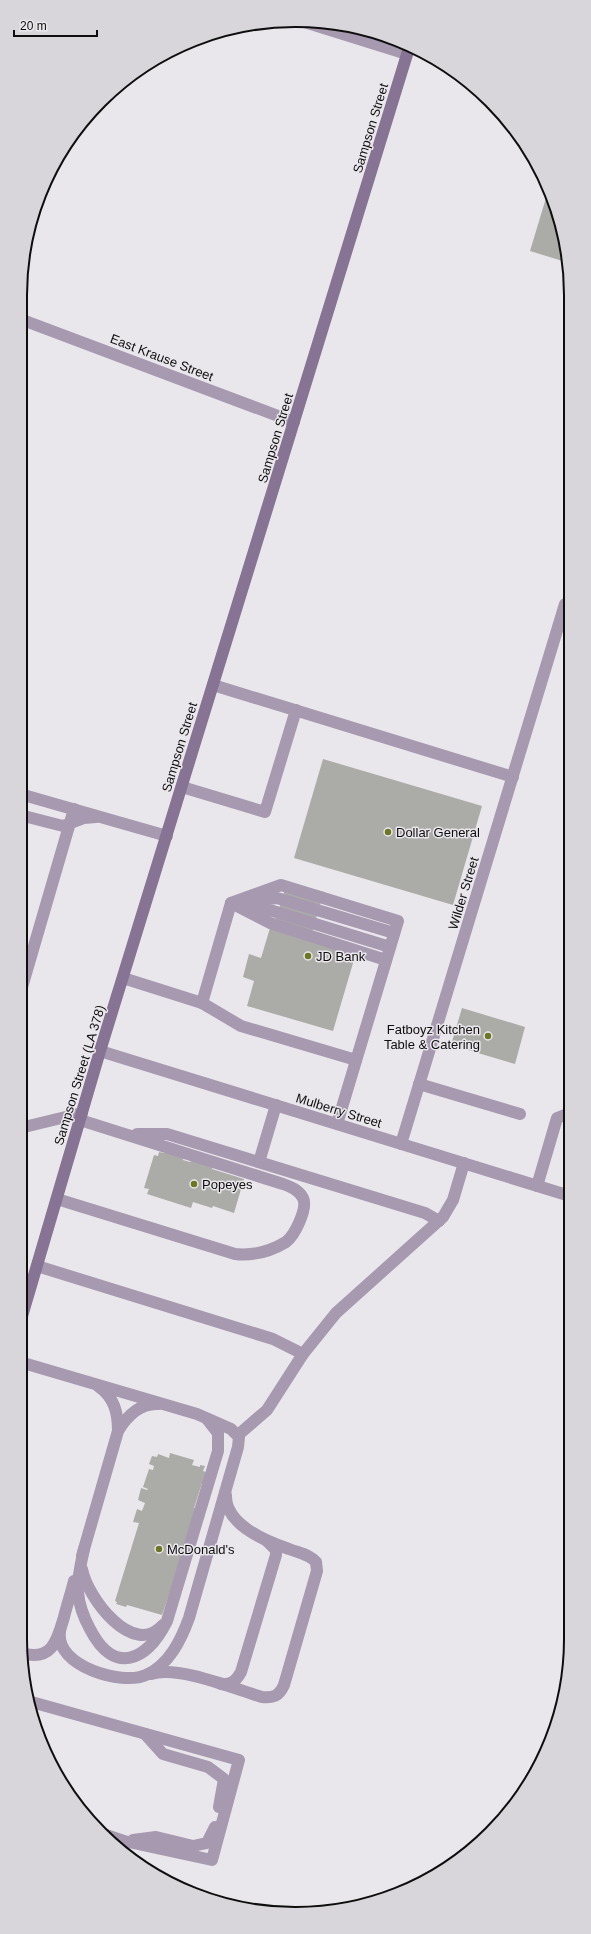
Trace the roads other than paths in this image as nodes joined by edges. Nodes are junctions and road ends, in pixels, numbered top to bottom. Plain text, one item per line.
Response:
1 (330, 29) edge
2 (403, 50) edge
3 (408, 51) edge
4 (27, 322) edge
5 (294, 422) junction
6 (564, 607) edge
7 (213, 685) junction
8 (296, 710) junction
9 (513, 777) junction
10 (182, 787) junction
11 (27, 796) edge
12 (74, 809) junction
13 (27, 817) edge
14 (104, 817) junction
15 (70, 824) junction
16 (167, 836) junction
17 (231, 903) junction
18 (390, 947) junction
19 (386, 960) junction
20 (27, 970) edge
21 (123, 978) junction
22 (202, 1003) junction
23 (100, 1051) junction
24 (356, 1060) junction
25 (419, 1084) junction
26 (276, 1105) junction
27 (520, 1114) dead end
28 (564, 1115) edge
29 (81, 1116) junction
30 (337, 1124) junction
31 (27, 1127) edge
32 (124, 1134) junction
33 (401, 1144) junction
34 (259, 1162) junction
35 (464, 1163) junction
36 (537, 1186) junction
37 (564, 1194) edge
38 (57, 1199) junction
39 (440, 1221) junction
40 (37, 1266) junction
41 (27, 1290) edge
42 (303, 1354) junction
43 (27, 1364) edge
44 (94, 1383) junction
45 (164, 1404) junction
46 (197, 1414) junction
47 (118, 1431) junction
48 (238, 1434) junction
49 (227, 1486) junction
50 (260, 1536) junction
51 (84, 1549) junction
52 (170, 1614) junction
53 (60, 1632) junction
54 (28, 1654) edge
55 (146, 1676) junction
56 (214, 1683) junction
57 (35, 1703) edge
58 (145, 1734) junction
59 (116, 1838) edge
60 (124, 1841) junction

1 - 2 street
3 - 5 main road, Sampson Street
4 - 5 street, East Krause Street
5 - 7 main road, Sampson Street
6 - 9 street, Wilder Street
7 - 8 street
7 - 10 main road, Sampson Street
8 - 9 street
8 - 10 street
9 - 25 street, Wilder Street
10 - 16 main road, Sampson Street
11 - 12 street
12 - 14 street
12 - 15 street
13 - 15 street
14 - 15 street
14 - 16 street
15 - 20 street
16 - 21 main road, Sampson Street (LA 378)
17 - 18 street
17 - 18 street
17 - 19 street
17 - 22 street
18 - 19 street
19 - 24 street
21 - 22 street
21 - 23 main road, Sampson Street (LA 378)
22 - 24 street
23 - 26 street, Mulberry Street
23 - 29 main road, Sampson Street (LA 378)
24 - 30 street
25 - 27 street
25 - 33 street, Wilder Street
26 - 30 street, Mulberry Street
26 - 34 street
28 - 36 street
29 - 31 street
29 - 32 street
29 - 38 main road, Sampson Street (LA 378)
30 - 33 street, Mulberry Street
32 - 34 street
32 - 38 street
33 - 35 street, Mulberry Street
34 - 39 street
35 - 36 street, Mulberry Street
35 - 39 street
36 - 37 street, Mulberry Street
38 - 40 main road, Sampson Street (LA 378)
39 - 42 street
40 - 41 main road, Sampson Street (LA 378)
40 - 42 street
42 - 48 street
43 - 44 street
44 - 45 street
44 - 47 street
45 - 46 street
45 - 47 street
46 - 48 street
46 - 52 street
47 - 51 street
48 - 49 street
49 - 50 street
49 - 55 street
50 - 56 street
50 - 56 street
51 - 52 street
51 - 52 street
51 - 53 street
53 - 54 street
53 - 55 street
55 - 56 street
57 - 58 street
58 - 60 street
58 - 60 street
59 - 60 street

